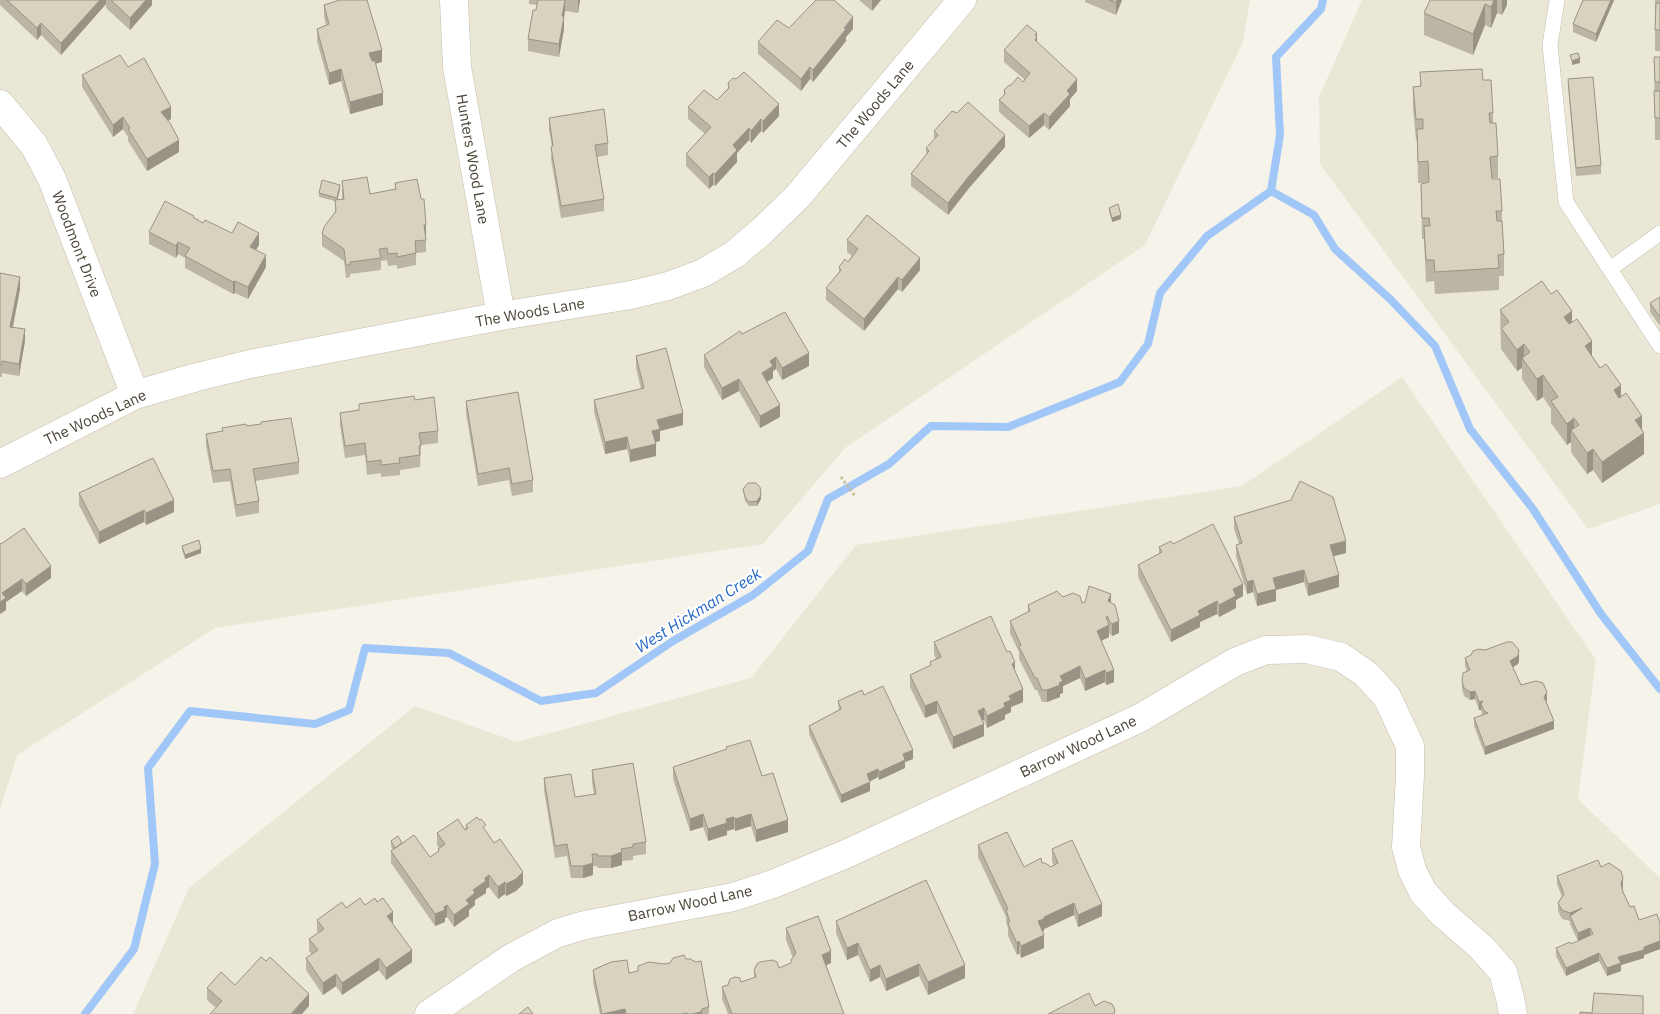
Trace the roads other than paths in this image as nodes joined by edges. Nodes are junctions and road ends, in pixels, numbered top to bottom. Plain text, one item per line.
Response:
1 (454, 0) edge
2 (962, 0) edge
3 (1557, 0) edge
4 (0, 104) edge
5 (1660, 233) edge
6 (1610, 269) junction
7 (501, 316) junction
8 (1660, 346) edge
9 (134, 395) junction
10 (0, 464) edge
11 (429, 1014) edge
12 (1513, 1014) edge

1 - 7 street, Hunters Wood Lane
2 - 7 street, The Woods Lane
3 - 6 lane
4 - 9 street, Woodmont Drive
5 - 6 lane
6 - 8 lane
7 - 9 street, The Woods Lane
9 - 10 street, The Woods Lane
11 - 12 street, Barrow Wood Lane

